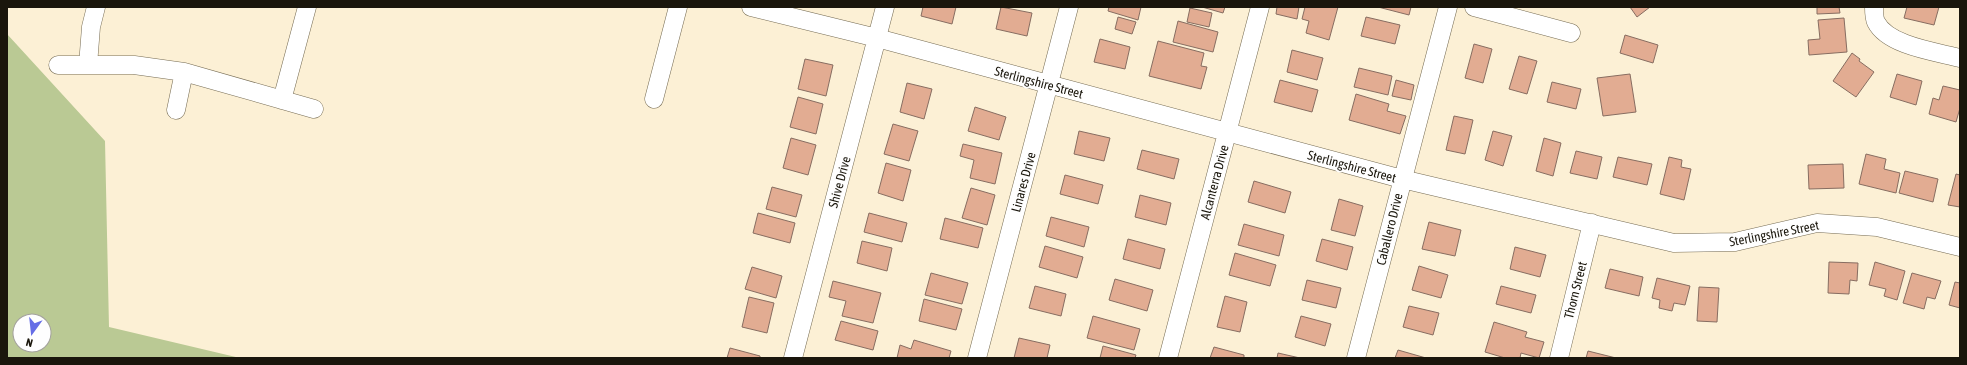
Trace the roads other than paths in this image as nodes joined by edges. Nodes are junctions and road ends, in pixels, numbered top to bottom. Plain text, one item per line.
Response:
1 (96, 7) edge
2 (307, 7) edge
3 (678, 7) edge
4 (751, 7) edge
5 (885, 7) edge
6 (1069, 7) edge
7 (1260, 7) edge
8 (1448, 7) edge
9 (1474, 7) edge
10 (1874, 7) edge
11 (1570, 33) dead end
12 (877, 38) junction
13 (1960, 58) edge
14 (58, 65) dead end
15 (88, 65) junction
16 (184, 72) junction
17 (1049, 85) junction
18 (654, 99) dead end
19 (282, 100) junction
20 (314, 108) dead end
21 (176, 110) dead end
22 (1227, 132) junction
23 (1402, 179) junction
24 (1592, 223) junction
25 (1960, 247) edge
26 (793, 358) edge
27 (978, 358) edge
28 (1168, 358) edge
29 (1356, 358) edge
30 (1558, 358) edge

1 - 15 street
2 - 19 street
3 - 18 street
4 - 12 street, Sterlingshire Street
5 - 12 street, Shive Drive
6 - 17 street, Linares Drive
7 - 22 street, Alcanterra Drive
8 - 23 street, Caballero Drive
9 - 11 street
10 - 13 street
12 - 17 street, Sterlingshire Street
12 - 26 street, Shive Drive
14 - 15 street
15 - 16 street
16 - 19 street
16 - 21 street
17 - 22 street, Sterlingshire Street
17 - 27 street, Linares Drive
19 - 20 street
22 - 23 street, Sterlingshire Street
22 - 28 street, Alcanterra Drive
23 - 24 street, Sterlingshire Street
23 - 29 street, Caballero Drive
24 - 25 street, Sterlingshire Street
24 - 30 street, Thorn Street

